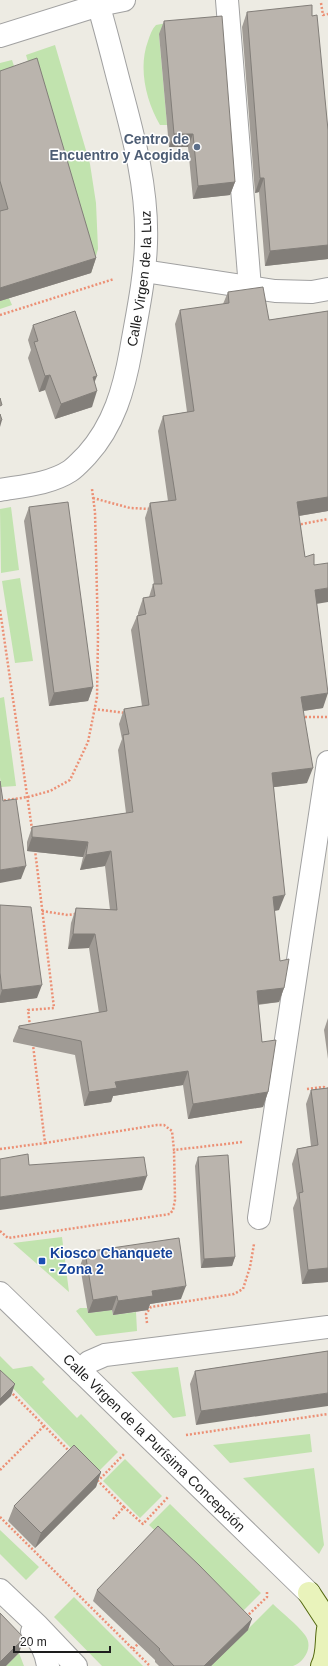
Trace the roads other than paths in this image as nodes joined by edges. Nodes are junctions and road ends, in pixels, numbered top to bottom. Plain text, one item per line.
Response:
1 (124, 0) edge
2 (227, 0) edge
3 (98, 3) edge
4 (0, 36) edge
5 (144, 270) junction
6 (250, 288) junction
7 (328, 289) edge
8 (0, 490) edge
9 (328, 762) edge
10 (259, 1218) road end
11 (0, 1293) edge
12 (328, 1327) edge
13 (80, 1371) junction
14 (0, 1590) edge
15 (309, 1593) junction
16 (328, 1610) edge
17 (21, 1611) junction
18 (328, 1622) edge
19 (328, 1629) edge
20 (48, 1666) edge
21 (76, 1666) edge
22 (322, 1666) edge

1 - 3 street
2 - 6 street
3 - 4 street
3 - 5 street, Calle Virgen de la Luz
5 - 6 street
5 - 8 street, Calle Virgen de la Luz
6 - 7 street
9 - 10 street
11 - 13 street, Calle Virgen de la Purísima Concepción
12 - 13 street
13 - 15 street, Calle Virgen de la Purísima Concepción
14 - 17 street
15 - 16 main road
15 - 18 main road
17 - 20 street
17 - 21 street
19 - 22 main road

